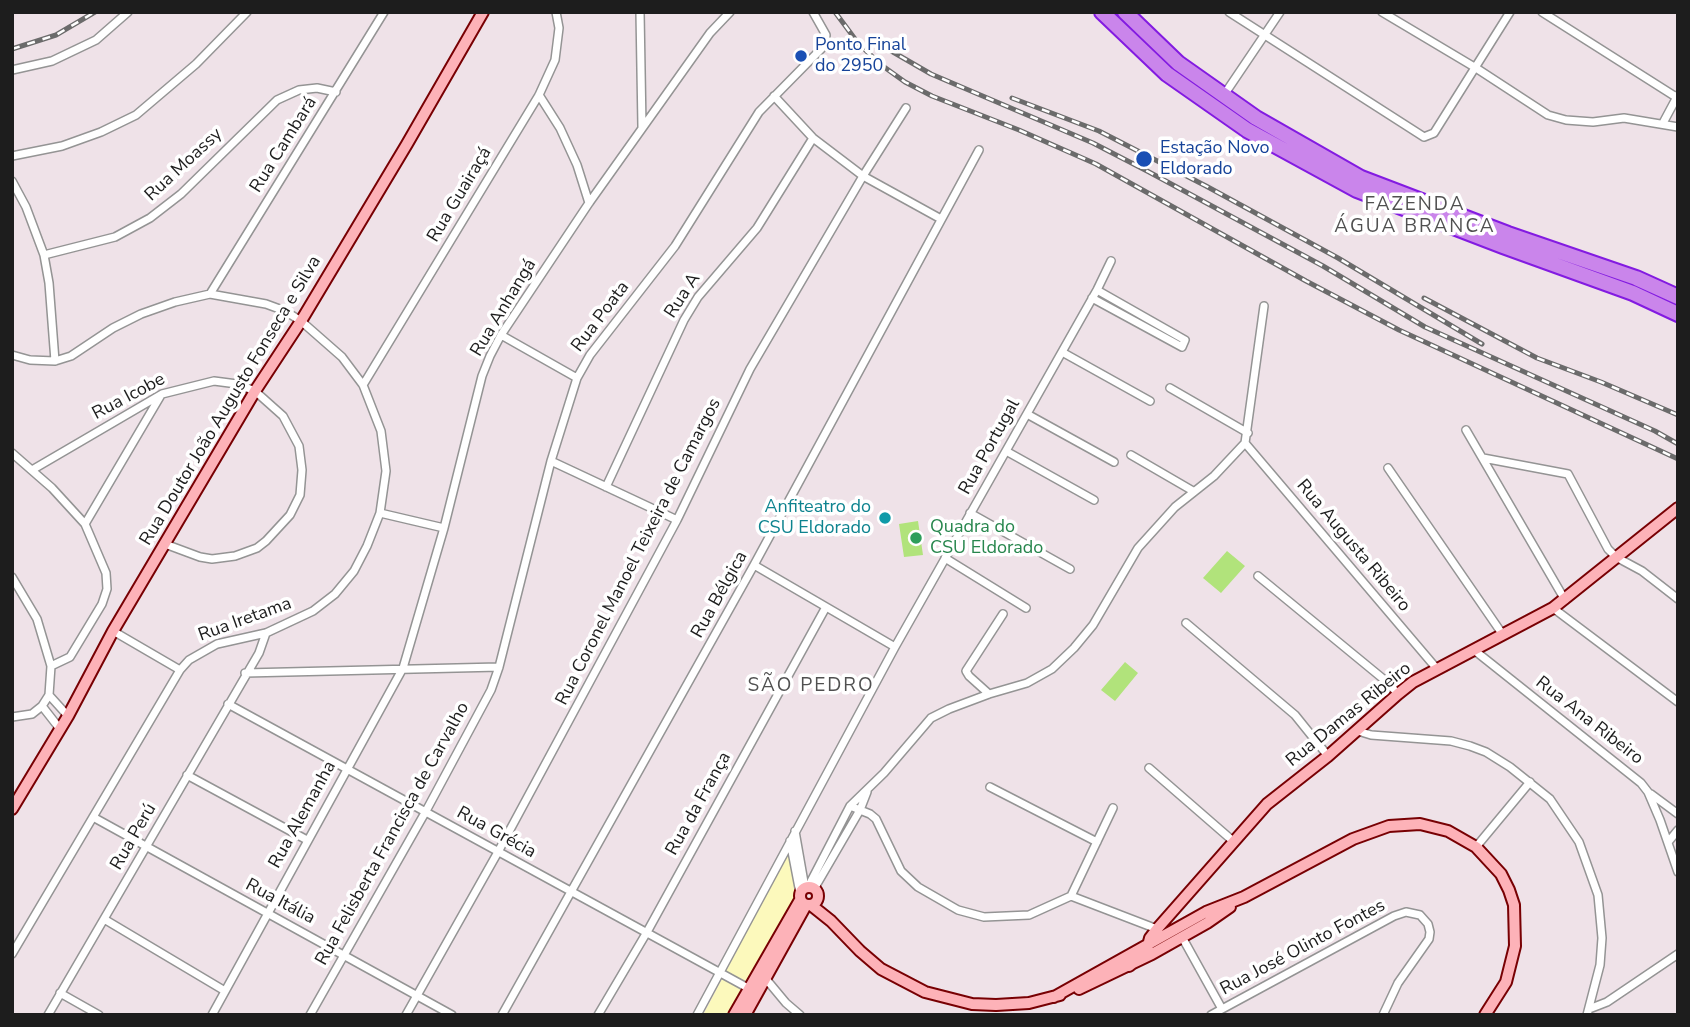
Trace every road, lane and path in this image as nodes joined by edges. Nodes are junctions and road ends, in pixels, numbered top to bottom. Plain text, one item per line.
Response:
1 (128, 12) edge
2 (247, 12) edge
3 (384, 12) edge
4 (483, 12) edge
5 (556, 12) edge
6 (640, 12) edge
7 (813, 12) edge
8 (1102, 12) edge
9 (1125, 12) edge
10 (1229, 12) edge
11 (1280, 12) edge
12 (1382, 12) edge
13 (1510, 12) edge
14 (1542, 12) edge
15 (725, 14) edge
16 (1265, 34) junction
17 (1476, 68) junction
18 (12, 70) edge
19 (336, 92) junction
20 (539, 95) junction
21 (1224, 95) junction
22 (774, 96) junction
23 (1677, 96) edge
24 (906, 108) dead end
25 (1663, 122) junction
26 (642, 127) junction
27 (1678, 127) edge
28 (813, 138) junction
29 (979, 150) dead end
30 (12, 156) edge
31 (863, 176) junction
32 (12, 181) edge
33 (589, 203) junction
34 (941, 219) junction
35 (44, 256) junction
36 (1111, 261) dead end
37 (1097, 290) junction
38 (210, 294) junction
39 (1678, 297) edge
40 (1092, 298) junction
41 (1264, 306) dead end
42 (1678, 314) edge
43 (302, 320) junction
44 (501, 335) junction
45 (1062, 352) junction
46 (12, 355) edge
47 (55, 361) junction
48 (577, 378) junction
49 (363, 385) junction
50 (1170, 388) dead end
51 (255, 391) junction
52 (162, 394) junction
53 (1150, 401) dead end
54 (1027, 414) junction
55 (1466, 430) dead end
56 (1248, 433) junction
57 (1245, 443) junction
58 (1006, 451) junction
59 (12, 453) edge
60 (1131, 455) dead end
61 (1483, 458) junction
62 (551, 461) junction
63 (1114, 462) dead end
64 (1388, 468) dead end
65 (32, 470) junction
66 (606, 487) junction
67 (1194, 491) junction
68 (1094, 500) dead end
69 (1678, 508) edge
70 (380, 513) junction
71 (970, 513) junction
72 (677, 520) junction
73 (85, 524) junction
74 (444, 528) junction
75 (165, 544) junction
76 (1616, 557) junction
77 (945, 558) junction
78 (754, 565) junction
79 (1070, 569) dead end
80 (1258, 576) dead end
81 (12, 577) edge
82 (1678, 599) edge
83 (1565, 600) junction
84 (826, 607) junction
85 (1026, 608) dead end
86 (1553, 608) junction
87 (1003, 614) dead end
88 (1186, 623) dead end
89 (113, 631) junction
90 (266, 633) junction
91 (255, 635) junction
92 (1503, 635) junction
93 (895, 647) junction
94 (1474, 650) junction
95 (259, 653) junction
96 (51, 666) junction
97 (499, 667) junction
98 (403, 668) junction
99 (1437, 669) junction
100 (180, 670) junction
101 (245, 673) junction
102 (989, 694) junction
103 (1398, 694) junction
104 (49, 695) junction
105 (1678, 702) edge
106 (228, 704) junction
107 (42, 706) junction
108 (68, 716) junction
109 (12, 717) edge
110 (60, 729) junction
111 (1358, 731) junction
112 (1328, 757) junction
113 (347, 767) junction
114 (1149, 768) dead end
115 (187, 775) junction
116 (1530, 782) junction
117 (990, 787) dead end
118 (868, 791) junction
119 (1648, 792) junction
120 (850, 806) junction
121 (1113, 808) dead end
122 (12, 809) edge
123 (860, 810) junction
124 (426, 811) junction
125 (1678, 814) edge
126 (93, 817) junction
127 (1678, 830) edge
128 (795, 831) junction
129 (307, 840) junction
130 (790, 841) junction
131 (1233, 841) junction
132 (1669, 841) junction
133 (1097, 842) junction
134 (1476, 847) junction
135 (146, 848) junction
136 (498, 852) junction
137 (1678, 872) edge
138 (572, 892) junction
139 (808, 895) junction
140 (1070, 896) junction
141 (1244, 897) junction
142 (1206, 912) junction
143 (268, 913) junction
144 (104, 919) junction
145 (1157, 929) junction
146 (647, 932) junction
147 (1182, 937) junction
148 (1148, 944) junction
149 (12, 954) edge
150 (343, 954) junction
151 (1678, 954) edge
152 (1129, 966) junction
153 (721, 974) junction
154 (766, 979) junction
155 (748, 988) junction
156 (225, 991) junction
157 (60, 993) junction
158 (416, 995) junction
159 (1054, 997) junction
160 (1222, 1009) junction
161 (1588, 1012) edge
162 (48, 1015) edge
163 (99, 1015) edge
164 (212, 1015) edge
165 (310, 1015) edge
166 (406, 1015) edge
167 (452, 1015) edge
168 (502, 1015) edge
169 (598, 1015) edge
170 (697, 1015) edge
171 (734, 1015) edge
172 (745, 1015) edge
173 (800, 1015) edge
174 (1211, 1015) edge
175 (1383, 1015) edge
176 (1485, 1015) edge

1 - 18 street
2 - 30 street
3 - 19 street, Rua Cambará
4 - 43 street, Rua Doutor João Augusto Fonseca e Silva
5 - 20 street, Rua Guairaçá
6 - 26 street
7 - 22 street, Rua Poata
8 - 42 highway
9 - 21 highway
10 - 16 street
11 - 16 street
12 - 17 street
13 - 17 street
14 - 23 street
15 - 26 street, Rua Anhangá
16 - 17 street
16 - 21 street
17 - 25 street
19 - 35 street, Rua Moassy
19 - 38 street, Rua Cambará
20 - 33 street
20 - 49 street, Rua Guairaçá
21 - 39 highway
22 - 28 street
22 - 48 street, Rua Poata
23 - 25 street
24 - 31 street, Rua Coronel Manoel Teixeira de Camargos
25 - 27 street
26 - 33 street, Rua Anhangá
28 - 31 street
28 - 66 street, Rua A
29 - 34 street, Rua Bélgica
31 - 34 street
31 - 72 street, Rua Coronel Manoel Teixeira de Camargos
32 - 35 street
33 - 44 street, Rua Anhangá
34 - 78 street, Rua Bélgica
35 - 47 street
36 - 37 street, Rua Portugal
37 - 40 street, Rua Portugal
37 - 40 street
38 - 43 street, Rua Iretama
38 - 47 street
40 - 45 street, Rua Portugal
41 - 56 street
43 - 49 street, Rua Iretama
43 - 51 street, Rua Doutor João Augusto Fonseca e Silva
44 - 48 street
44 - 74 street, Rua Anhangá
45 - 53 street
45 - 54 street, Rua Portugal
46 - 47 street
48 - 62 street, Rua Poata
49 - 70 street, Rua Iretama
50 - 56 street
51 - 52 street, Rua Icobe
51 - 75 street, Rua Doutor João Augusto Fonseca e Silva
51 - 75 street, Rua Icobe
52 - 65 street, Rua Icobe
52 - 73 street
54 - 58 street, Rua Portugal
54 - 63 street
55 - 61 street
56 - 57 street
57 - 67 street
57 - 99 street, Rua Augusta Ribeiro
58 - 68 street
58 - 71 street, Rua Portugal
59 - 65 street
60 - 67 street
61 - 76 street
61 - 83 street
62 - 66 street
62 - 97 street, Rua Poata
64 - 92 street
65 - 73 street
66 - 72 street
67 - 102 street
69 - 76 street, Rua Damas Ribeiro
70 - 74 street
70 - 90 street, Rua Iretama
71 - 77 street, Rua Portugal
71 - 79 street
72 - 136 street, Rua Coronel Manoel Teixeira de Camargos
73 - 96 street
74 - 98 street, Rua Anhangá
75 - 89 street, Rua Doutor João Augusto Fonseca e Silva
76 - 82 street
76 - 83 street, Rua Damas Ribeiro
77 - 85 street
77 - 93 street, Rua Portugal
78 - 84 street
78 - 138 street, Rua Bélgica
80 - 103 street
81 - 96 street
83 - 86 street, Rua Damas Ribeiro
84 - 93 street
84 - 146 street, Rua da França
86 - 92 street, Rua Damas Ribeiro
86 - 105 street
87 - 102 street
88 - 112 street
89 - 100 street
89 - 108 street, Rua Doutor João Augusto Fonseca e Silva
90 - 91 street, Rua Iretama
90 - 95 street, Rua Perú
91 - 95 street
91 - 100 street, Rua Iretama
92 - 94 street, Rua Damas Ribeiro
93 - 128 street, Rua Portugal
94 - 99 street, Rua Damas Ribeiro
94 - 119 street, Rua Ana Ribeiro
95 - 101 street, Rua Perú
96 - 104 street
97 - 98 street
97 - 124 street, Rua Felisberta Francisca de Carvalho
98 - 101 street
98 - 113 street, Rua Alemanha
99 - 103 street, Rua Damas Ribeiro
100 - 126 street, Rua Iretama
101 - 106 street, Rua Perú
102 - 118 street
103 - 111 street, Rua Damas Ribeiro
104 - 107 street
104 - 108 street
106 - 113 street, Rua Grécia
106 - 115 street, Rua Perú
107 - 109 street
107 - 110 street
108 - 110 street, Rua Doutor João Augusto Fonseca e Silva
110 - 122 street, Rua Doutor João Augusto Fonseca e Silva
111 - 112 street, Rua Damas Ribeiro
111 - 116 street
112 - 131 street, Rua Damas Ribeiro
113 - 124 street, Rua Grécia
113 - 129 street, Rua Alemanha
114 - 131 street
115 - 129 street
115 - 135 street, Rua Perú
116 - 134 street
116 - 161 street
117 - 133 street
118 - 120 street
118 - 123 street
119 - 125 street
119 - 132 street, Rua Ana Ribeiro
120 - 123 street
120 - 139 street
121 - 133 street
123 - 139 street
123 - 140 street
124 - 136 street, Rua Grécia
124 - 150 street, Rua Felisberta Francisca de Carvalho
126 - 135 street, Rua Itália
126 - 149 street, Rua Iretama
127 - 132 street
128 - 130 street, Rua Portugal
128 - 139 street
129 - 143 street, Rua Alemanha
130 - 139 street
130 - 153 street, Rua Portugal
131 - 145 street, Rua Damas Ribeiro
132 - 137 street, Rua Ana Ribeiro
133 - 140 street
134 - 141 street
134 - 176 street
135 - 143 street, Rua Itália
135 - 144 street, Rua Perú
136 - 138 street, Rua Grécia
136 - 158 street, Rua Coronel Manoel Teixeira de Camargos
138 - 146 street, Rua Grécia
138 - 168 street, Rua Bélgica
139 - 154 street
139 - 155 street
139 - 159 street
140 - 145 street
141 - 142 street
141 - 147 street
142 - 147 street
142 - 148 street
143 - 150 street, Rua Itália
143 - 156 street, Rua Alemanha
144 - 156 street
144 - 157 street, Rua Perú
145 - 148 street, Rua Damas Ribeiro
146 - 153 street, Rua Grécia
146 - 169 street, Rua da França
147 - 152 street
147 - 160 street
148 - 152 street
148 - 159 street
150 - 158 street, Rua Itália
150 - 165 street, Rua Felisberta Francisca de Carvalho
151 - 161 street
152 - 159 street
153 - 155 street, Rua Grécia
153 - 170 street, Rua Portugal
154 - 172 street
154 - 173 street
155 - 171 street
156 - 164 street, Rua Alemanha
157 - 162 street, Rua Perú
157 - 163 street
158 - 166 street, Rua Coronel Manoel Teixeira de Camargos
158 - 167 street, Rua Itália
160 - 174 street, Rua José Olinto Fontes
160 - 175 street, Rua José Olinto Fontes

